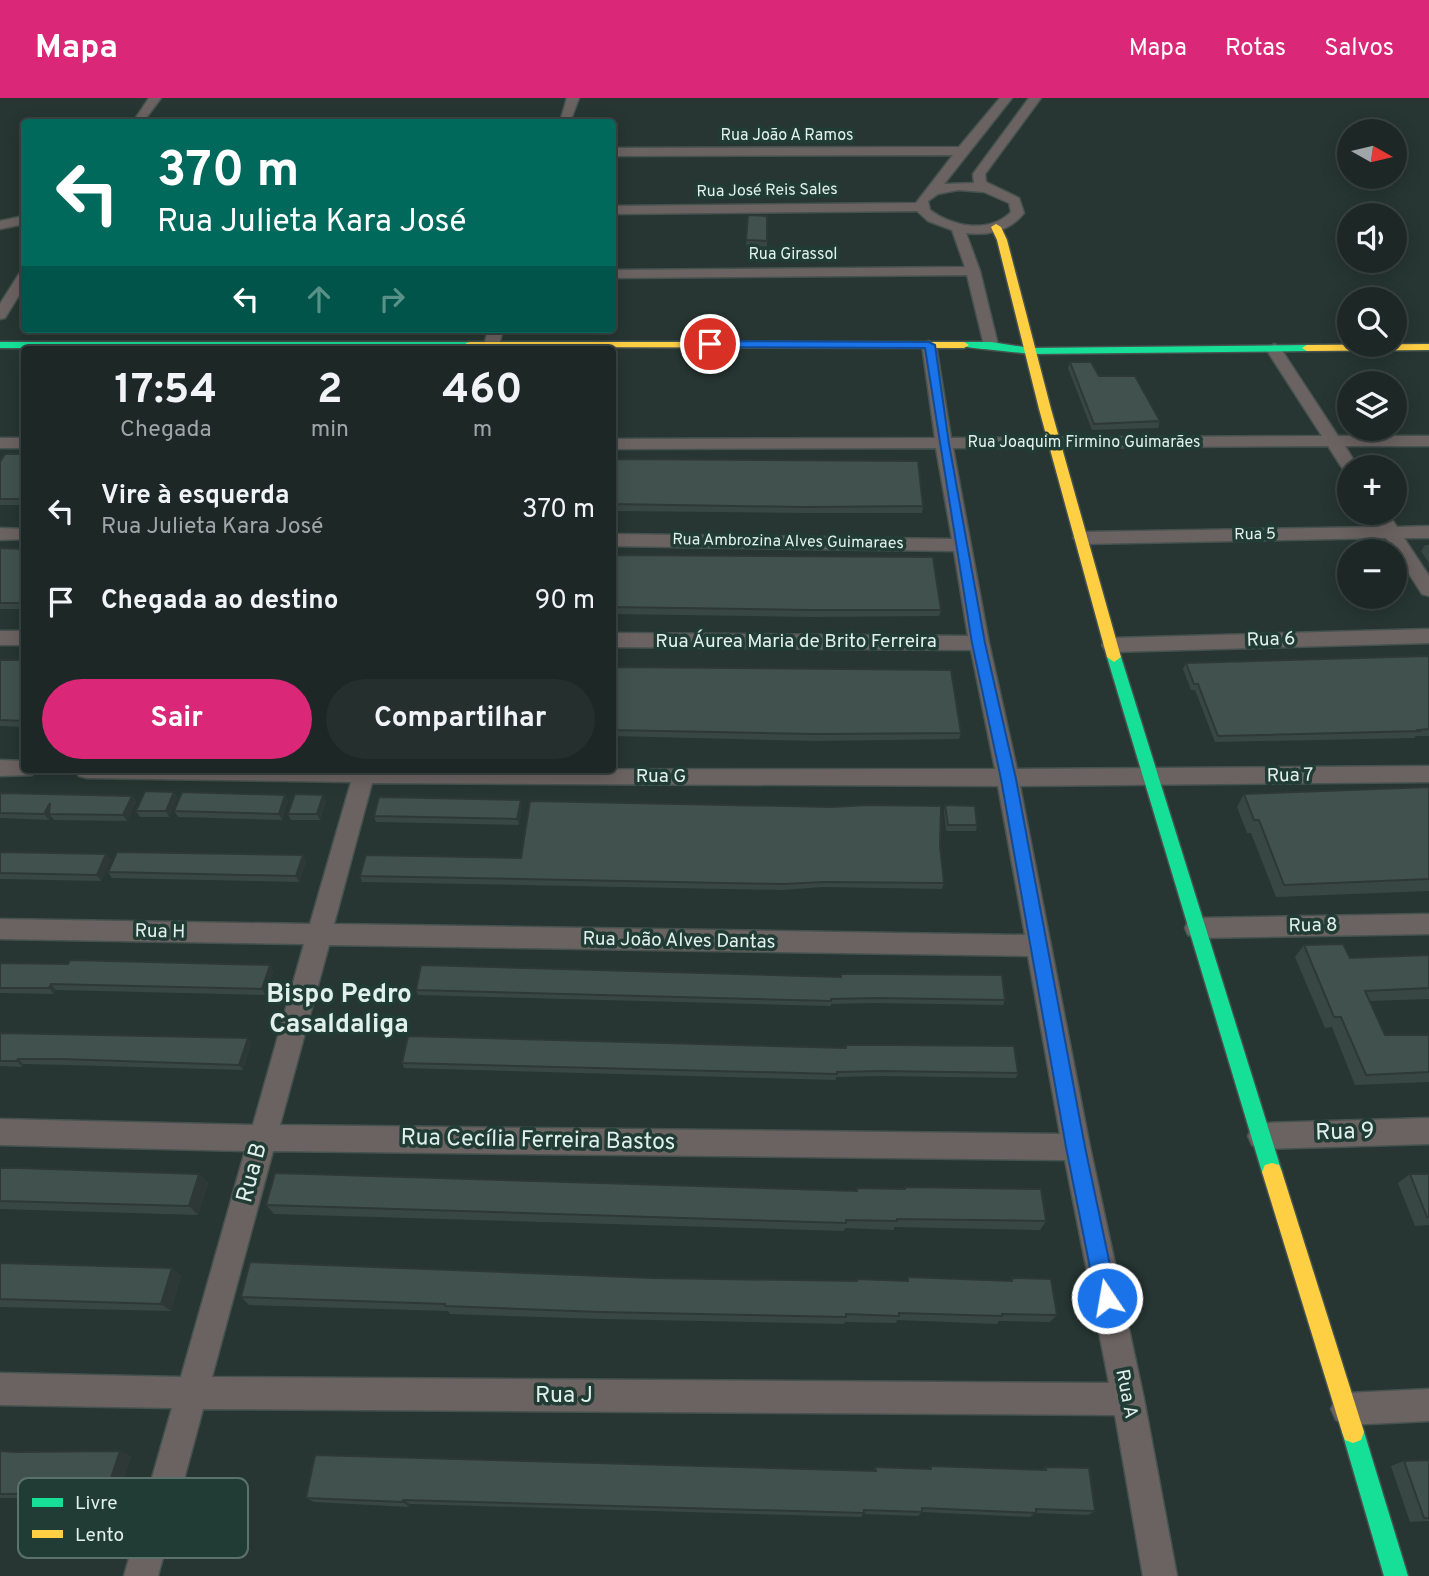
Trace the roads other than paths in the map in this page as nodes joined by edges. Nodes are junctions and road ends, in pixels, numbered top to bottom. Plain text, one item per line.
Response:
1 (155, 98) edge
2 (573, 98) edge
3 (1006, 98) edge
4 (1035, 98) edge
5 (140, 119) edge
6 (566, 119) edge
7 (962, 150) junction
8 (616, 152) edge
9 (986, 188) junction
10 (933, 191) junction
11 (921, 206) junction
12 (616, 210) edge
13 (21, 221) edge
14 (0, 225) edge
15 (957, 227) junction
16 (996, 227) junction
17 (973, 271) junction
18 (616, 274) edge
19 (21, 282) edge
20 (0, 315) edge
21 (493, 341) edge
22 (0, 345) edge
23 (929, 345) junction
24 (991, 345) junction
25 (1429, 347) edge
26 (1274, 349) junction
27 (1030, 351) junction
28 (1429, 441) edge
29 (1333, 442) junction
30 (0, 443) edge
31 (21, 443) edge
32 (1053, 443) junction
33 (616, 444) edge
34 (944, 444) junction
35 (1342, 455) edge
36 (1387, 525) edge
37 (1392, 532) junction
38 (1429, 532) edge
39 (0, 534) edge
40 (21, 534) edge
41 (1082, 538) junction
42 (616, 540) edge
43 (963, 545) junction
44 (1429, 590) edge
45 (1429, 635) edge
46 (0, 638) edge
47 (21, 638) edge
48 (616, 640) edge
49 (979, 643) junction
50 (1112, 645) junction
51 (0, 768) edge
52 (21, 769) edge
53 (365, 773) edge
54 (1429, 774) edge
55 (1008, 779) junction
56 (1150, 779) junction
57 (1429, 924) edge
58 (1197, 928) junction
59 (0, 929) edge
60 (319, 934) junction
61 (1039, 946) junction
62 (1429, 1131) edge
63 (0, 1132) edge
64 (1262, 1136) junction
65 (262, 1138) junction
66 (1076, 1147) junction
67 (0, 1388) edge
68 (193, 1393) junction
69 (1128, 1399) junction
70 (1429, 1405) edge
71 (1347, 1409) junction
72 (169, 1478) edge
73 (146, 1558) edge
74 (141, 1576) edge
75 (1160, 1576) edge
76 (1396, 1576) edge

1 - 5 street
2 - 6 street
3 - 7 street
4 - 9 street
7 - 8 street, Rua João A Ramos
7 - 10 street
9 - 10 street
9 - 16 street
10 - 11 street
11 - 12 street, Rua José Reis Sales
11 - 15 street
13 - 14 street
15 - 16 street
15 - 17 street
16 - 27 street
17 - 18 street, Rua Girassol
17 - 24 street
19 - 20 street
21 - 22 street
21 - 23 street
23 - 24 street
23 - 34 street, Rua A
24 - 27 street
25 - 26 street
26 - 27 street
26 - 29 street
27 - 32 street
28 - 29 street, Rua Joaquim Firmino Guimarães
29 - 32 street, Rua Joaquim Firmino Guimarães
29 - 35 street
30 - 31 street
32 - 34 street, Rua Joaquim Firmino Guimarães
32 - 41 street
33 - 34 street, Rua Joaquim Firmino Guimarães
34 - 43 street, Rua A
36 - 37 street
37 - 38 street, Rua 5
37 - 41 street, Rua 5
37 - 44 street
39 - 40 street
41 - 50 street
42 - 43 street, Rua Ambrozina Alves Guimaraes
43 - 49 street, Rua A
45 - 50 street, Rua 6
46 - 47 street
48 - 49 street, Rua Áurea Maria de Brito Ferreira
49 - 55 street, Rua A
50 - 56 street
51 - 52 street
53 - 55 street, Rua G
53 - 60 street, Rua B
54 - 56 street, Rua 7
55 - 56 street, Rua G
55 - 61 street, Rua A
56 - 58 street
57 - 58 street, Rua 8
58 - 64 street
59 - 60 street, Rua H
60 - 61 street, Rua João Alves Dantas
60 - 65 street, Rua B
61 - 66 street, Rua A
62 - 64 street, Rua 9
63 - 65 street, Rua Cecília Ferreira Bastos
64 - 71 street
65 - 66 street, Rua Cecília Ferreira Bastos
65 - 68 street, Rua B
66 - 69 street, Rua A
67 - 68 street, Rua J
68 - 69 street, Rua J
68 - 72 street, Rua B
69 - 75 street, Rua A
70 - 71 street
71 - 76 street
73 - 74 street, Rua B

